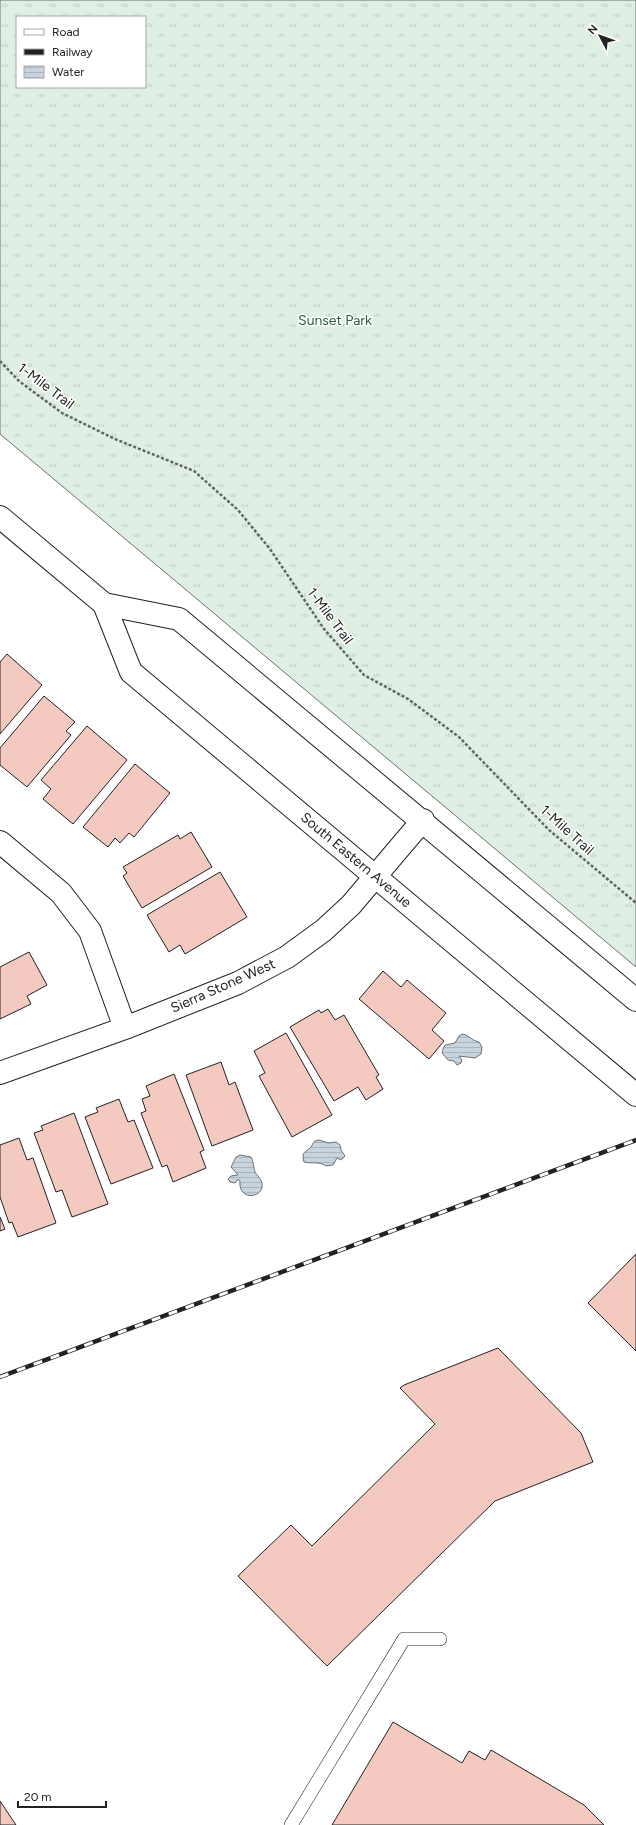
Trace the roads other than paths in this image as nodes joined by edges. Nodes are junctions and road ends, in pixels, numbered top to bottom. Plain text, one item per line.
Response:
1 (0, 517) edge
2 (104, 604) junction
3 (422, 820) junction
4 (0, 842) edge
5 (376, 877) junction
6 (636, 1000) edge
7 (125, 1028) junction
8 (0, 1073) edge
9 (636, 1095) edge
10 (440, 1640) dead end
11 (291, 1825) edge

1 - 2 main road, South Eastern Avenue
2 - 3 main road, South Eastern Avenue
2 - 5 main road, South Eastern Avenue
3 - 5 main road, Sierra Stone West
3 - 6 main road, South Eastern Avenue
4 - 7 main road
5 - 7 main road, Sierra Stone West
5 - 9 main road, South Eastern Avenue
7 - 8 main road, Sierra Stone West
10 - 11 lane

